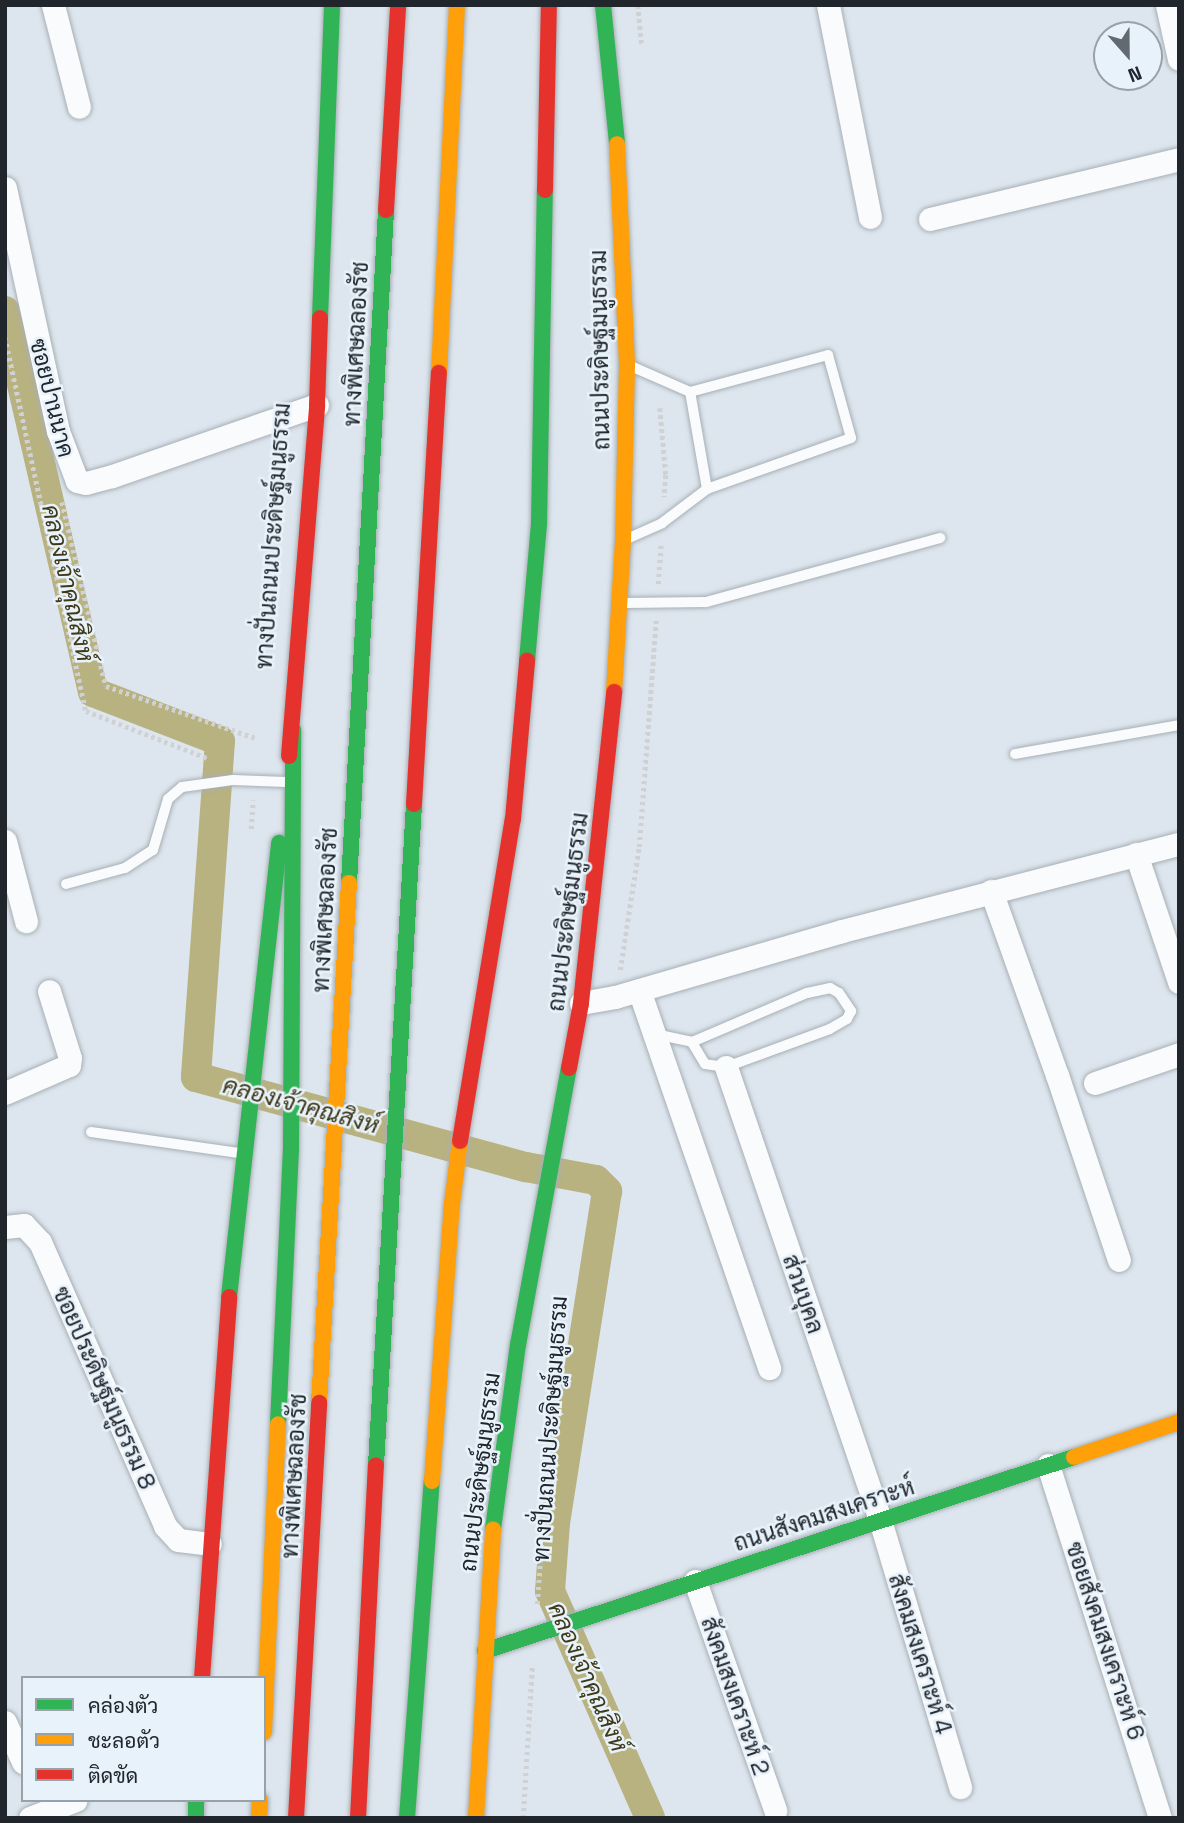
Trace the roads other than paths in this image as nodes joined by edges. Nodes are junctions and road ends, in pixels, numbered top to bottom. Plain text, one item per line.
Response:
1 (53, 5) edge
2 (332, 5) edge
3 (398, 5) edge
4 (457, 5) edge
5 (549, 5) edge
6 (603, 5) edge
7 (828, 5) edge
8 (1167, 5) edge
9 (1179, 59) edge
10 (79, 107) dead end
11 (1179, 159) edge
12 (5, 188) edge
13 (870, 217) dead end
14 (930, 219) dead end
15 (627, 364) junction
16 (690, 392) junction
17 (317, 405) junction
18 (707, 489) junction
19 (940, 538) dead end
20 (622, 541) junction
21 (619, 603) junction
22 (1179, 725) edge
23 (293, 730) junction
24 (1016, 754) dead end
25 (286, 782) junction
26 (5, 841) edge
27 (1179, 844) edge
28 (1136, 854) junction
29 (66, 884) dead end
30 (991, 891) junction
31 (26, 921) dead end
32 (1179, 982) edge
33 (639, 990) junction
34 (49, 991) dead end
35 (581, 1003) junction
36 (654, 1034) junction
37 (692, 1042) junction
38 (1179, 1054) edge
39 (726, 1067) junction
40 (1095, 1083) dead end
41 (5, 1093) edge
42 (92, 1132) dead end
43 (242, 1153) junction
44 (5, 1227) edge
45 (1119, 1260) dead end
46 (769, 1368) dead end
47 (1179, 1422) edge
48 (1048, 1465) junction
49 (880, 1520) junction
50 (210, 1544) junction
51 (695, 1581) junction
52 (485, 1651) junction
53 (202, 1676) edge
54 (266, 1697) edge
55 (5, 1722) edge
56 (21, 1758) edge
57 (960, 1787) dead end
58 (68, 1802) edge
59 (38, 1810) edge
60 (775, 1810) dead end
61 (296, 1818) edge
62 (358, 1818) edge
63 (407, 1818) edge
64 (476, 1818) edge
65 (1160, 1818) edge

1 - 10 street
2 - 17 main road
3 - 61 main road, ทางพิเศษฉลองรัช
4 - 62 main road
5 - 63 main road
6 - 15 main road, ถนนประดิษฐ์มนูธรรม
7 - 13 street
8 - 9 street
11 - 14 street
12 - 17 street, ซอยปานนาค
15 - 16 lane
15 - 20 main road, ถนนประดิษฐ์มนูธรรม
16 - 18 lane
16 - 18 lane
17 - 23 main road
18 - 20 lane
19 - 21 lane
20 - 21 main road, ถนนประดิษฐ์มนูธรรม
21 - 35 main road, ถนนประดิษฐ์มนูธรรม
22 - 24 lane
23 - 25 main road
23 - 54 main road
25 - 29 lane
25 - 43 main road
26 - 31 street
27 - 28 street
28 - 30 street
28 - 32 street
30 - 33 street
30 - 45 street
33 - 35 street
33 - 36 street
34 - 41 street
35 - 52 main road, ถนนประดิษฐ์มนูธรรม
36 - 37 lane
36 - 46 street
37 - 39 lane
37 - 39 lane
38 - 40 street
39 - 49 street, ส่วนบุคล
42 - 43 lane
43 - 50 main road
44 - 50 street, ซอยประดิษฐ์มนูธรรม 8
47 - 48 main road, ถนนสังคมสงเคราะห์
48 - 49 main road, ถนนสังคมสงเคราะห์
48 - 65 street, ซอยสังคมสงเคราะห์ 6
49 - 51 main road, ถนนสังคมสงเคราะห์
49 - 57 street, สังคมสงเคราะห์ 4
50 - 53 main road
51 - 52 main road, ถนนสังคมสงเคราะห์
51 - 60 street, สังคมสงเคราะห์ 2
52 - 64 main road, ถนนประดิษฐ์มนูธรรม
55 - 56 street
58 - 59 street

